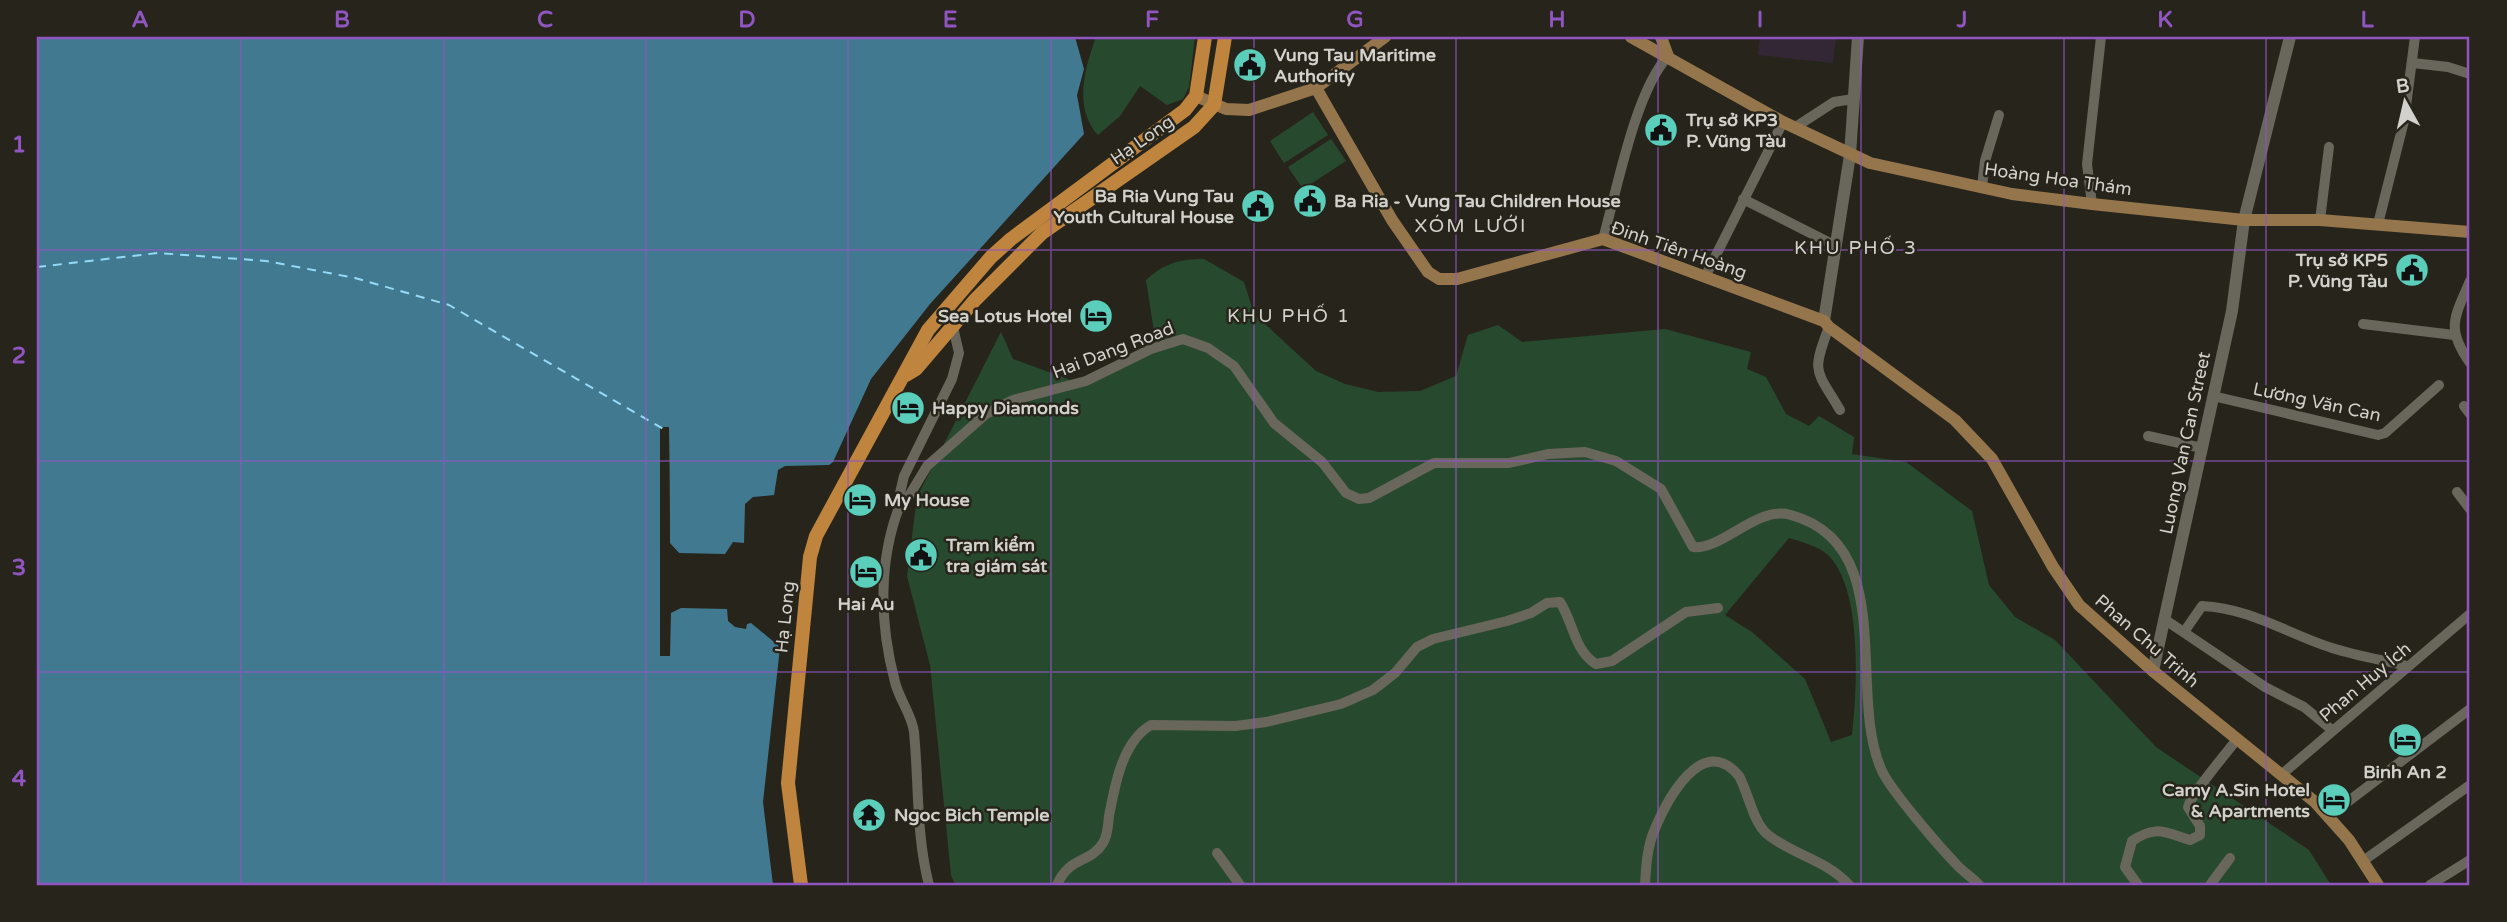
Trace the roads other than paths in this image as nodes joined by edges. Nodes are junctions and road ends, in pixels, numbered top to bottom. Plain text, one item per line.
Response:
1 (1205, 37) edge
2 (1225, 37) edge
3 (1385, 37) edge
4 (1631, 37) edge
5 (1661, 37) edge
6 (1858, 37) edge
7 (2101, 37) edge
8 (2290, 37) edge
9 (2415, 37) edge
10 (1668, 56) junction
11 (2413, 63) junction
12 (2470, 75) edge
13 (1316, 88) junction
14 (1196, 96) junction
15 (1853, 99) junction
16 (1214, 105) junction
17 (1999, 115) dead end
18 (1788, 125) junction
19 (2329, 147) dead end
20 (1850, 155) junction
21 (1982, 187) junction
22 (1743, 199) junction
23 (2092, 204) junction
24 (2245, 220) junction
25 (2320, 220) junction
26 (2378, 224) junction
27 (1036, 228) junction
28 (2470, 232) edge
29 (1603, 239) junction
30 (1834, 245) junction
31 (1706, 275) junction
32 (2470, 281) edge
33 (941, 315) junction
34 (1826, 324) junction
35 (2363, 324) dead end
36 (953, 327) junction
37 (2454, 335) junction
38 (2470, 363) edge
39 (906, 375) junction
40 (2439, 385) dead end
41 (2213, 396) junction
42 (1840, 410) dead end
43 (2148, 436) dead end
44 (2202, 448) junction
45 (2457, 492) dead end
46 (902, 500) junction
47 (2470, 509) edge
48 (1718, 608) dead end
49 (2470, 614) edge
50 (2164, 619) junction
51 (2184, 632) junction
52 (2407, 666) junction
53 (2152, 671) junction
54 (2470, 709) edge
55 (2332, 730) junction
56 (2236, 739) junction
57 (2281, 775) junction
58 (2470, 785) edge
59 (2329, 816) junction
60 (1217, 853) dead end
61 (2230, 858) dead end
62 (2470, 860) edge
63 (2363, 861) junction
64 (802, 885) edge
65 (929, 885) edge
66 (1057, 885) edge
67 (1240, 885) edge
68 (1645, 885) edge
69 (1849, 885) edge
70 (1979, 885) edge
71 (2138, 885) edge
72 (2210, 885) edge
73 (2378, 885) edge
74 (2430, 885) edge

1 - 14 main road
2 - 16 main road
3 - 13 main road
4 - 10 main road, Hoàng Hoa Thám
5 - 10 main road
6 - 15 street
7 - 23 street
8 - 24 street, Luong Van Can Street
9 - 11 street
10 - 18 main road, Hoàng Hoa Thám
10 - 29 street
11 - 12 street
11 - 26 street
13 - 16 main road
13 - 29 main road, Đinh Tiên Hoàng
14 - 16 main road
14 - 27 main road, Hạ Long
15 - 18 street
15 - 20 street
16 - 27 main road, Hạ Long
17 - 21 street
18 - 20 main road, Hoàng Hoa Thám
18 - 22 street
19 - 25 street
20 - 21 main road, Hoàng Hoa Thám
20 - 30 street
21 - 23 main road, Hoàng Hoa Thám
22 - 30 street
22 - 31 street
23 - 24 main road, Hoàng Hoa Thám
24 - 25 main road, Hoàng Hoa Thám
24 - 41 street, Luong Van Can Street
25 - 26 main road, Hoàng Hoa Thám
26 - 28 main road, Hoàng Hoa Thám
27 - 33 main road, Hạ Long
27 - 36 main road, Hạ Long
29 - 31 main road, Đinh Tiên Hoàng
30 - 34 street
31 - 34 main road, Đinh Tiên Hoàng
32 - 37 street
33 - 36 main road
33 - 39 main road, Hạ Long
34 - 42 street
34 - 53 main road, Phan Chu Trinh
35 - 37 street
36 - 39 main road, Hạ Long
36 - 46 street
37 - 38 street
39 - 64 main road, Hạ Long
40 - 41 street, Lương Văn Can
41 - 44 street, Luong Van Can Street
43 - 44 street
44 - 50 street, Luong Van Can Street
45 - 47 street
46 - 65 street
46 - 70 street, Hai Dang Road
48 - 66 street
49 - 52 street, Phan Huy Ích
50 - 51 street
50 - 53 street, Luong Van Can Street
51 - 52 street
51 - 55 street
52 - 55 street, Phan Huy Ích
53 - 56 main road, Phan Chu Trinh
54 - 59 street
55 - 57 street, Phan Huy Ích
56 - 57 main road, Phan Chu Trinh
56 - 71 street
57 - 59 main road, Phan Chu Trinh
58 - 63 street
59 - 63 main road, Phan Chu Trinh
60 - 67 street
61 - 72 street
62 - 74 street
63 - 73 main road, Phan Chu Trinh
68 - 69 street

